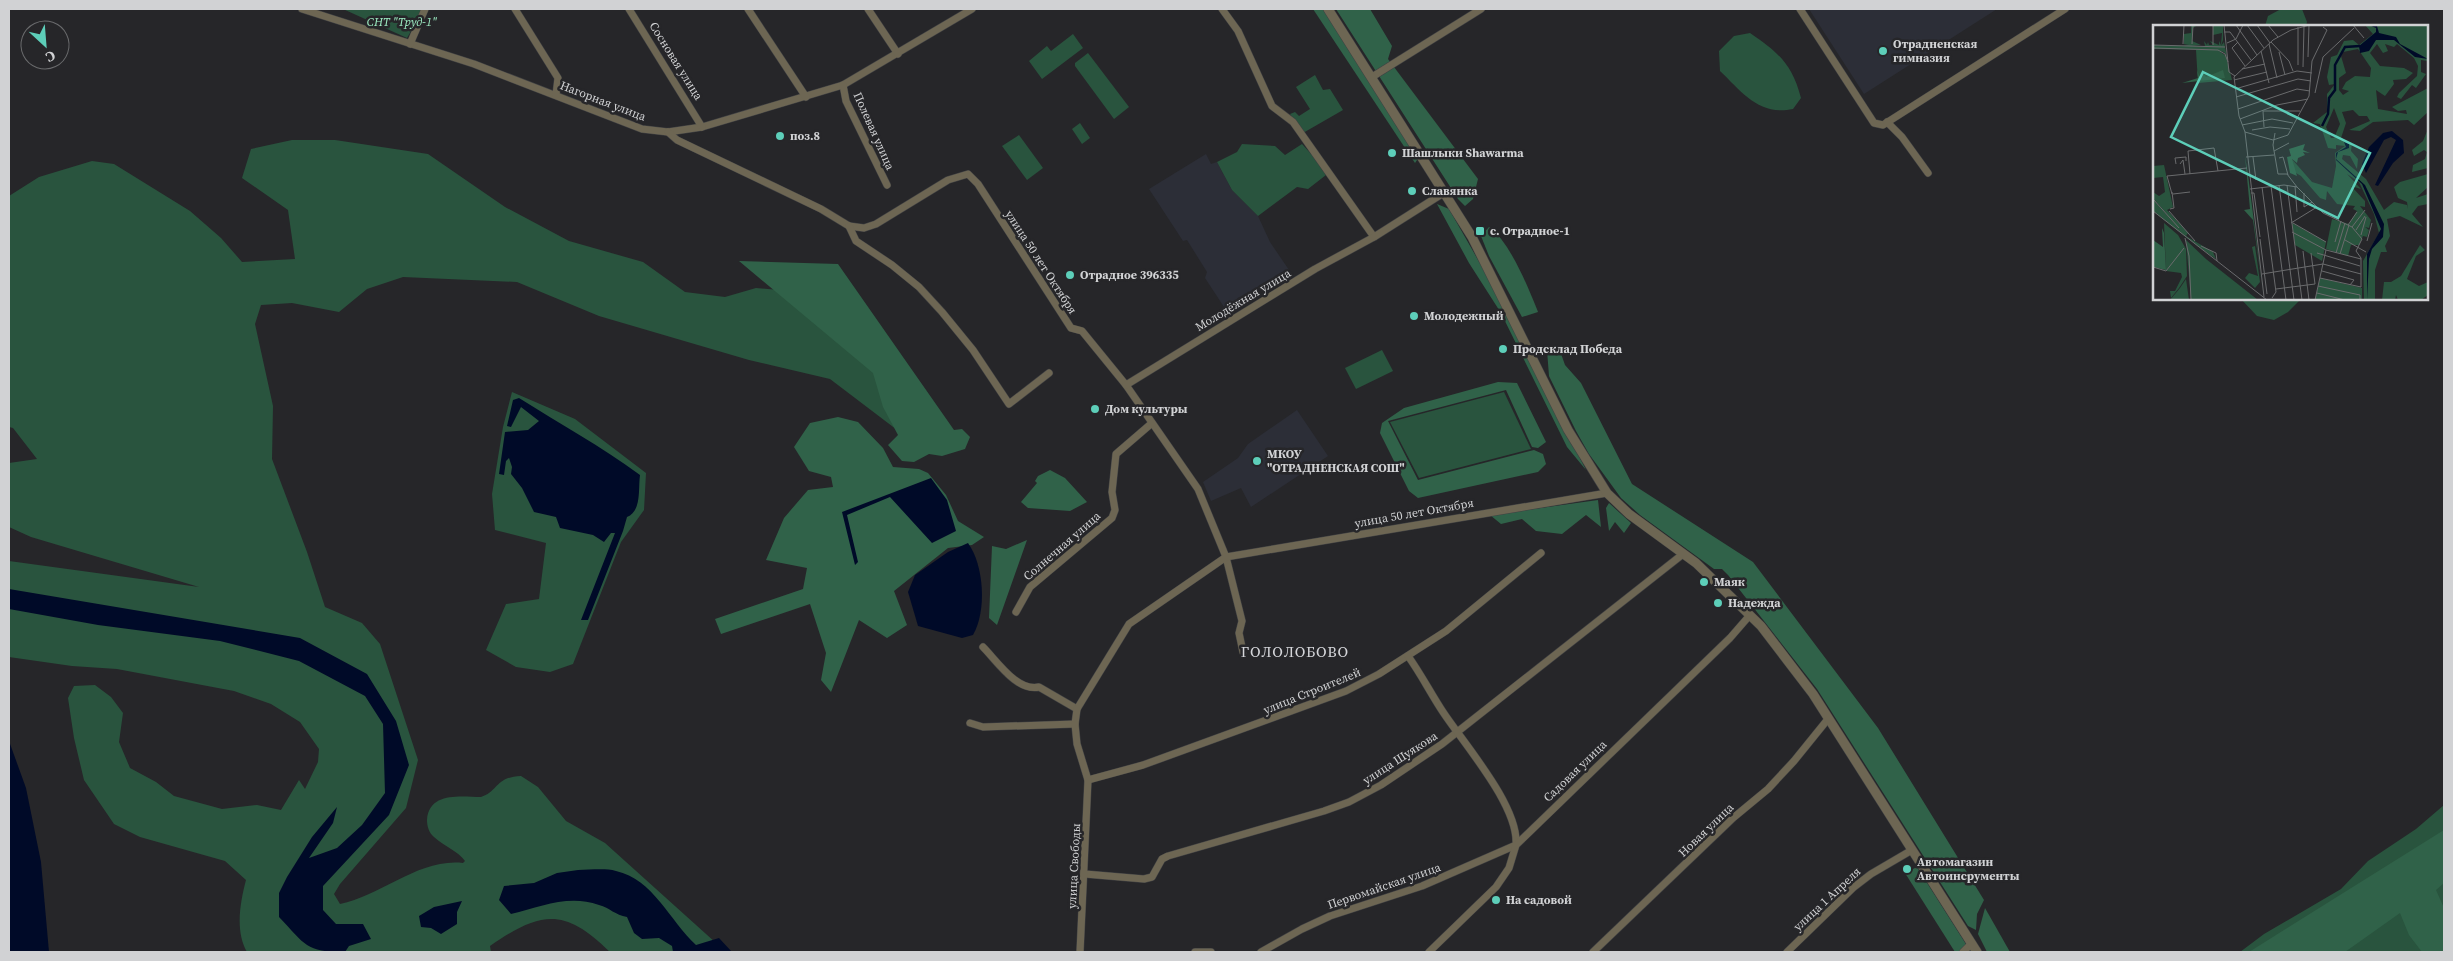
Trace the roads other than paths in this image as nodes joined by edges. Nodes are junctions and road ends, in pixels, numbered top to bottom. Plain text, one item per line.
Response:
1 (302, 9) edge
2 (425, 9) edge
3 (515, 9) edge
4 (629, 9) edge
5 (748, 9) edge
6 (868, 9) edge
7 (972, 9) edge
8 (1222, 9) edge
9 (1328, 9) edge
10 (1480, 9) edge
11 (1800, 9) edge
12 (2065, 9) edge
13 (319, 12) edge
14 (410, 44) junction
15 (898, 54) junction
16 (1372, 77) junction
17 (843, 85) junction
18 (556, 95) junction
19 (806, 97) junction
20 (1887, 122) junction
21 (702, 127) junction
22 (668, 132) junction
23 (1928, 173) dead end
24 (886, 186) dead end
25 (1445, 192) junction
26 (849, 226) junction
27 (1374, 237) junction
28 (1049, 373) dead end
29 (1126, 385) junction
30 (1152, 423) junction
31 (1607, 493) junction
32 (1541, 553) dead end
33 (1683, 554) junction
34 (1226, 557) junction
35 (1016, 612) dead end
36 (1750, 615) junction
37 (983, 647) dead end
38 (1243, 652) dead end
39 (1408, 656) junction
40 (1077, 709) junction
41 (1828, 719) junction
42 (970, 723) dead end
43 (1075, 724) junction
44 (1458, 732) junction
45 (1088, 780) junction
46 (1516, 845) junction
47 (1912, 850) junction
48 (1086, 874) junction
49 (1974, 948) edge
50 (1080, 952) edge
51 (1195, 952) edge
52 (1211, 952) edge
53 (1261, 952) edge
54 (1430, 952) edge
55 (1593, 952) edge
56 (1787, 952) edge
57 (1963, 952) edge

1 - 13 street, Нагорная улица
2 - 14 street
3 - 18 street
4 - 21 street, Сосновая улица
5 - 19 street
6 - 15 street
7 - 15 street, Нагорная улица
8 - 27 street
9 - 16 street
10 - 16 street
11 - 20 street
12 - 20 street
13 - 14 street, Нагорная улица
14 - 18 street, Нагорная улица
15 - 17 street, Нагорная улица
16 - 25 street
17 - 19 street, Нагорная улица
17 - 24 street, Полевая улица
18 - 22 street, Нагорная улица
19 - 21 street, Нагорная улица
20 - 23 street
21 - 22 street, Нагорная улица
22 - 26 street
25 - 27 street, Молодёжная улица
25 - 31 street
26 - 28 street
26 - 29 street, улица 50 лет Октября
27 - 29 street, Молодёжная улица
29 - 30 street, улица 50 лет Октября
30 - 34 street, улица 50 лет Октября
30 - 35 street, Солнечная улица
31 - 33 street
31 - 34 street, улица 50 лет Октября
32 - 39 street, улица Строителей
33 - 36 street
33 - 44 street, улица Шуякова
34 - 38 street, улица 50 лет Октября
34 - 40 street, улица 50 лет Октября
36 - 41 street
36 - 46 street, Садовая улица
37 - 40 street
39 - 44 street
39 - 45 street, улица Строителей
40 - 43 street, улица 50 лет Октября
41 - 47 street
41 - 55 street, Новая улица
42 - 43 street
43 - 45 street, улица 50 лет Октября
44 - 46 street
44 - 48 street, улица Шуякова
45 - 48 street, улица Свободы
46 - 53 street, Первомайская улица
46 - 54 street, Садовая улица
47 - 49 street
47 - 56 street, улица 1 Апреля
48 - 50 street, улица Свободы
49 - 57 street
51 - 52 street

